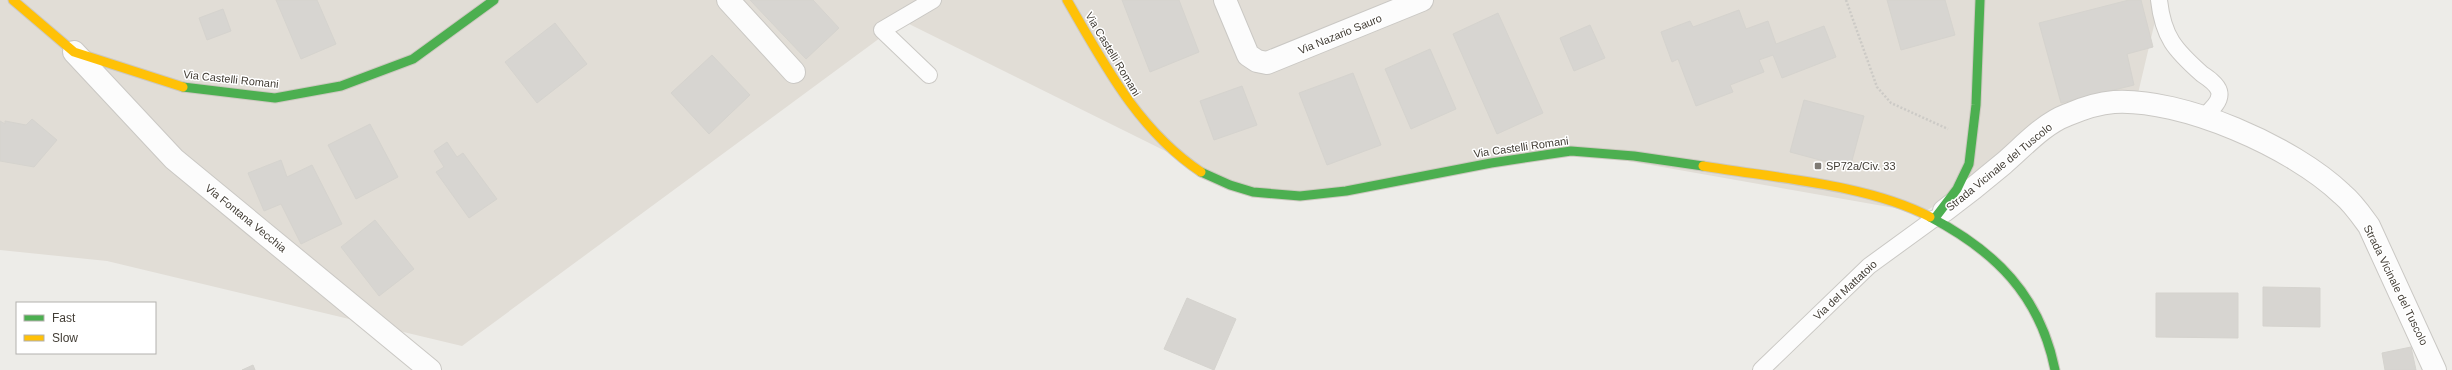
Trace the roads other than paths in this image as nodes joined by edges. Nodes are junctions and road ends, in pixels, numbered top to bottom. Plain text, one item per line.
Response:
1 (13, 0) edge
2 (494, 0) edge
3 (728, 0) edge
4 (933, 0) edge
5 (1066, 0) edge
6 (1225, 0) edge
7 (1422, 0) edge
8 (1980, 0) edge
9 (2159, 0) edge
10 (74, 52) junction
11 (794, 72) dead end
12 (928, 75) dead end
13 (2204, 116) junction
14 (1935, 218) junction
15 (430, 370) edge
16 (1761, 370) edge
17 (2055, 370) edge
18 (2435, 370) edge

1 - 10 street, Via Castelli Romani
2 - 10 street, Via Castelli Romani
3 - 11 street
4 - 12 lane
5 - 14 street, Via Castelli Romani
6 - 7 street, Via Nazario Sauro
8 - 14 street
9 - 13 lane
10 - 15 street, Via Fontana Vecchia
13 - 14 street, Strada Vicinale del Tuscolo
13 - 18 street, Strada Vicinale del Tuscolo
14 - 16 lane, Via del Mattatoio
14 - 17 street, Via Castelli Romani

